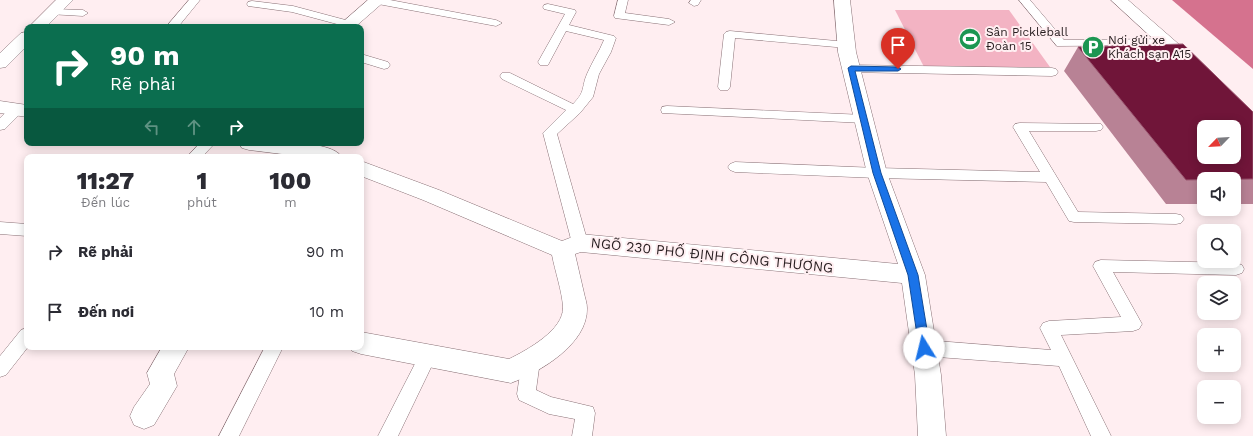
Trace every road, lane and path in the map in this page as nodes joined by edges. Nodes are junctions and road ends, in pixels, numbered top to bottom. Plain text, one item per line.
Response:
1 (65, 0) edge
2 (195, 0) edge
3 (378, 0) edge
4 (623, 0) edge
5 (842, 0) edge
6 (1024, 0) edge
7 (1119, 0) edge
8 (252, 4) dead end
9 (548, 7) dead end
10 (53, 12) junction
11 (83, 13) dead end
12 (669, 22) dead end
13 (496, 23) dead end
14 (40, 24) edge
15 (175, 24) edge
16 (341, 24) edge
17 (349, 24) edge
18 (563, 27) junction
19 (24, 40) edge
20 (1166, 42) junction
21 (847, 45) junction
22 (364, 59) edge
23 (544, 62) dead end
24 (0, 63) edge
25 (384, 64) dead end
26 (851, 68) junction
27 (1052, 72) dead end
28 (1201, 73) edge
29 (506, 76) dead end
30 (724, 86) dead end
31 (15, 109) edge
32 (574, 110) junction
33 (667, 110) dead end
34 (864, 119) junction
35 (0, 126) edge
36 (1096, 127) dead end
37 (205, 146) edge
38 (272, 146) edge
39 (197, 154) edge
40 (324, 154) edge
41 (735, 167) dead end
42 (364, 169) edge
43 (877, 173) junction
44 (1050, 177) junction
45 (1176, 219) dead end
46 (0, 228) edge
47 (24, 230) edge
48 (571, 246) junction
49 (1236, 269) dead end
50 (913, 275) junction
51 (24, 339) edge
52 (364, 344) edge
53 (924, 348) junction
54 (174, 350) edge
55 (273, 350) edge
56 (428, 355) junction
57 (1064, 359) junction
58 (531, 361) junction
59 (0, 369) edge
60 (144, 416) dead end
61 (230, 436) edge
62 (388, 436) edge
63 (582, 436) edge
64 (932, 436) edge
65 (1101, 436) edge

1 - 10 street
2 - 15 lane
3 - 13 lane
3 - 17 street
4 - 12 lane
5 - 21 street
6 - 20 lane
7 - 20 street
8 - 16 lane
9 - 18 lane
10 - 11 lane
10 - 14 street
18 - 23 lane
18 - 32 lane
19 - 24 street
20 - 28 street
21 - 26 street
21 - 30 lane
22 - 25 lane
26 - 27 lane
26 - 34 street
29 - 32 lane
31 - 35 lane
32 - 48 lane
33 - 34 lane
34 - 43 street
36 - 44 lane
37 - 39 lane
38 - 40 street
41 - 43 lane
42 - 48 street, NGÕ 230 PHỐ ĐỊNH CÔNG THƯỢNG
43 - 44 lane
43 - 50 street
44 - 45 lane
46 - 47 lane
48 - 50 street, NGÕ 230 PHỐ ĐỊNH CÔNG THƯỢNG
48 - 58 street
49 - 57 lane
50 - 53 street
51 - 59 lane
52 - 56 street
53 - 57 lane
53 - 64 street
54 - 60 street
55 - 61 lane
56 - 58 street
56 - 62 lane
57 - 65 lane
58 - 63 lane

